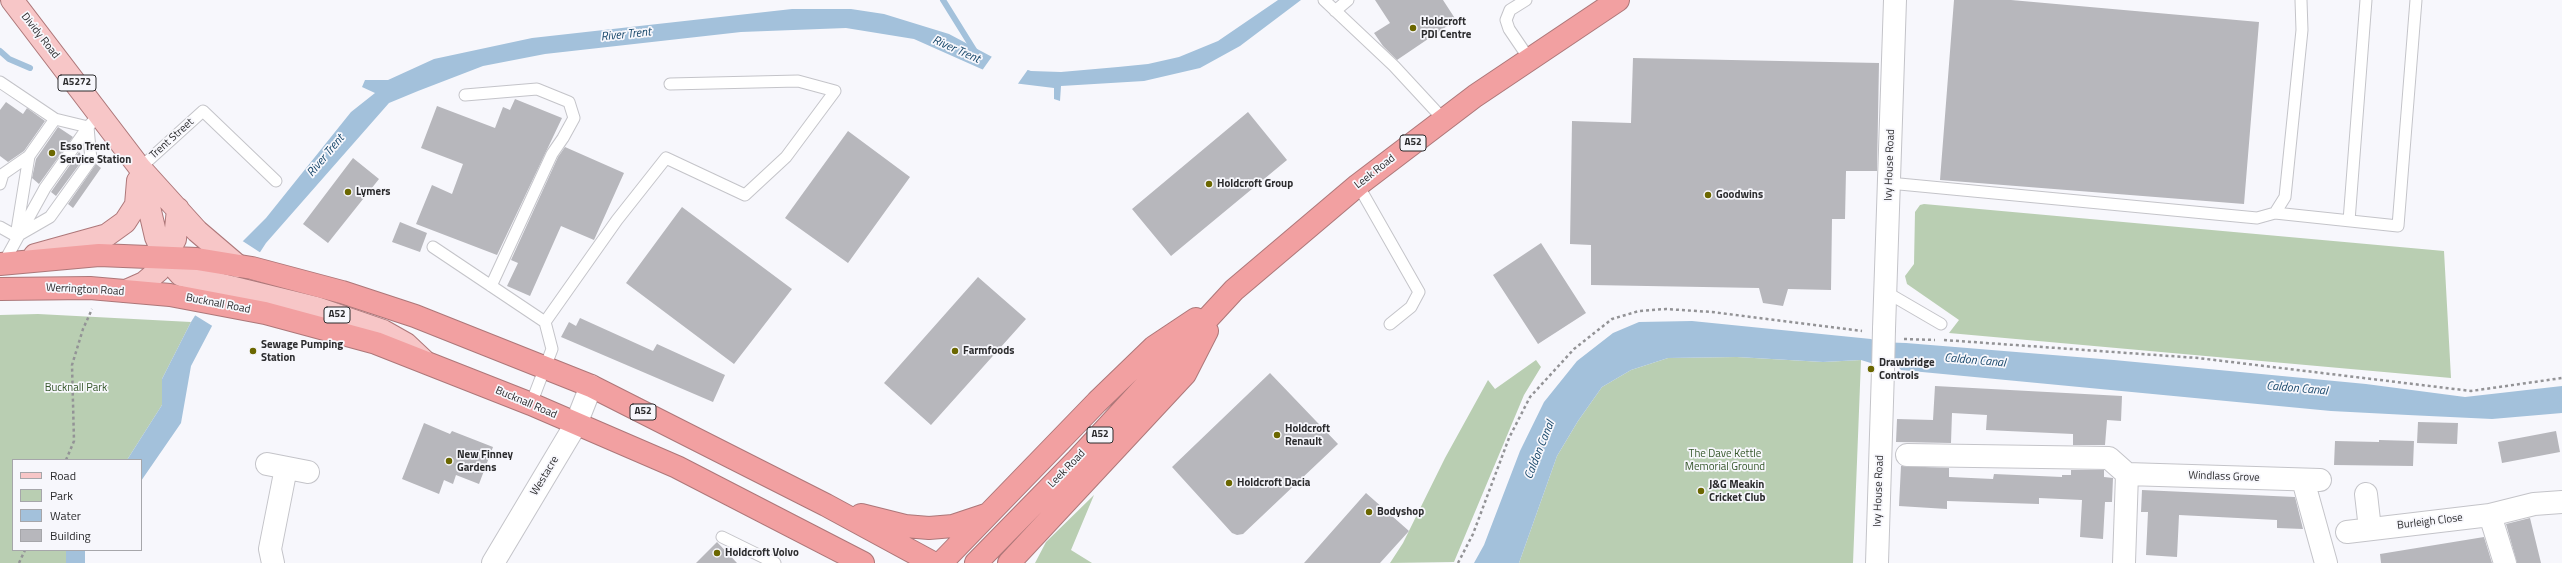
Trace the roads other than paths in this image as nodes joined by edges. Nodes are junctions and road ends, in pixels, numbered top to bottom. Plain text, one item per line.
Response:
1 (12, 0) edge
2 (1348, 0) edge
3 (1526, 0) edge
4 (1618, 0) edge
5 (1895, 0) edge
6 (2301, 0) edge
7 (2366, 0) edge
8 (2416, 0) edge
9 (1325, 1) edge
10 (1335, 11) junction
11 (1530, 60) junction
12 (0, 82) edge
13 (670, 84) dead end
14 (465, 95) dead end
15 (55, 118) junction
16 (94, 120) junction
17 (1444, 120) junction
18 (29, 156) junction
19 (140, 168) junction
20 (276, 181) dead end
21 (1889, 183) junction
22 (0, 184) edge
23 (1358, 185) junction
24 (178, 209) junction
25 (2275, 213) junction
26 (2349, 221) junction
27 (0, 227) edge
28 (16, 236) junction
29 (433, 247) dead end
30 (165, 257) junction
31 (234, 263) junction
32 (1, 264) edge
33 (181, 275) joint
34 (491, 286) junction
35 (0, 289) edge
36 (126, 291) junction
37 (204, 291) junction
38 (1886, 292) junction
39 (170, 295) joint
40 (1221, 303) junction
41 (545, 322) junction
42 (1390, 324) dead end
43 (1941, 324) dead end
44 (546, 367) junction
45 (591, 386) junction
46 (531, 404) junction
47 (576, 424) junction
48 (1907, 455) dead end
49 (308, 472) dead end
50 (2127, 474) junction
51 (2366, 494) dead end
52 (2562, 502) edge
53 (826, 505) junction
54 (990, 514) junction
55 (2490, 515) junction
56 (2370, 529) junction
57 (2348, 532) dead end
58 (722, 537) dead end
59 (273, 563) edge
60 (493, 563) edge
61 (775, 563) edge
62 (862, 563) edge
63 (933, 563) edge
64 (941, 563) edge
65 (976, 563) edge
66 (1009, 563) edge
67 (1877, 563) edge
68 (2124, 563) edge
69 (2326, 563) edge
70 (2505, 563) edge

1 - 16 main road, Dividy Road / A5272
2 - 10 lane
3 - 11 lane
4 - 11 highway, Leek Road / A52
5 - 21 street, Ivy House Road
6 - 25 lane
7 - 26 lane
8 - 26 lane
9 - 10 lane
10 - 17 lane
11 - 17 highway, Leek Road / A52
12 - 15 lane
13 - 41 lane
14 - 34 lane
15 - 16 lane
15 - 18 lane
16 - 19 main road, Dividy Road / A5272
16 - 28 lane
16 - 28 lane
17 - 23 highway, Leek Road / A52
18 - 22 lane
18 - 28 lane
19 - 20 lane, Trent Street
19 - 24 main road, A5272
19 - 30 main road, A5272
19 - 32 main road
21 - 25 lane
21 - 38 street, Ivy House Road
23 - 40 highway, Leek Road / A52
23 - 42 lane
24 - 30 main road
24 - 31 main road, A5272
25 - 26 lane
27 - 28 lane
28 - 32 lane
29 - 34 lane
30 - 31 highway, A52
30 - 32 highway, A52
30 - 33 main road, A5272
30 - 36 main road
31 - 44 highway, A52
33 - 37 main road, A52
34 - 41 lane
35 - 36 highway, Werrington Road / A52
36 - 39 highway, Werrington Road / A52
37 - 39 highway, Bucknall Road / A52
37 - 46 highway, Bucknall Road / A52
38 - 43 lane
38 - 67 street, Ivy House Road, bridge
40 - 54 highway, Leek Road / A52
40 - 65 highway, Leek Road / A52
40 - 66 highway
41 - 44 lane
44 - 45 highway, A52
44 - 46 lane
45 - 47 street, Westacre
45 - 53 highway, A52
46 - 47 highway, Bucknall Road / A52
47 - 60 street, Westacre
47 - 62 highway, Bucknall Road / A52
48 - 50 street
49 - 59 street
50 - 68 street
50 - 69 street, Windlass Grove
51 - 56 street
52 - 55 street, Burleigh Close
53 - 54 highway, A52
53 - 63 highway
54 - 64 highway, Leek Road
55 - 56 street, Burleigh Close
55 - 70 street
56 - 57 street, Burleigh Close
58 - 61 lane

